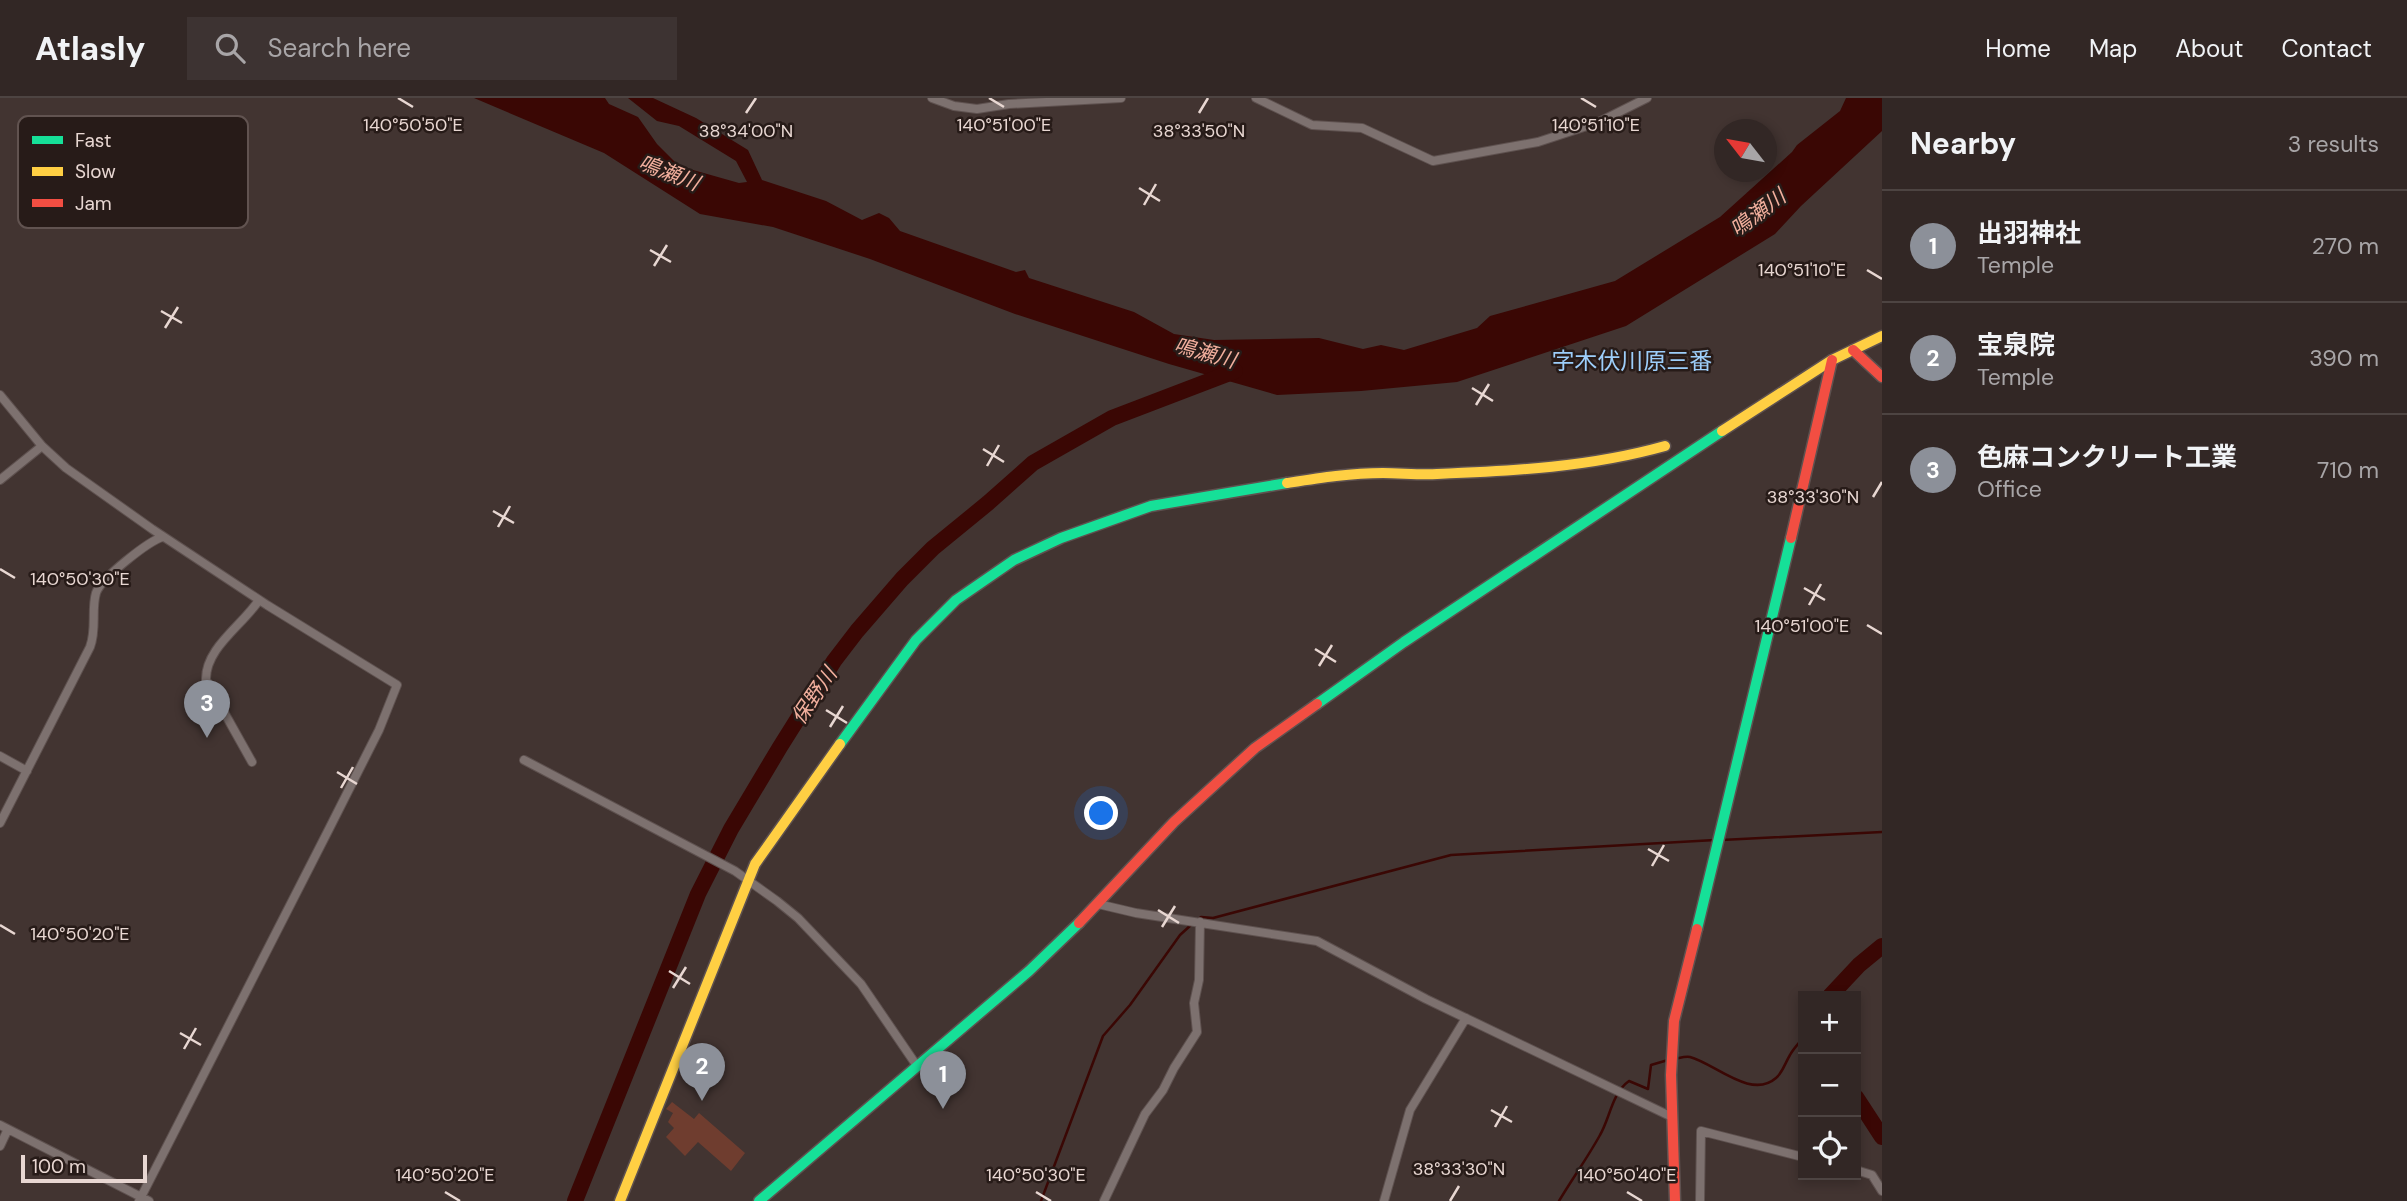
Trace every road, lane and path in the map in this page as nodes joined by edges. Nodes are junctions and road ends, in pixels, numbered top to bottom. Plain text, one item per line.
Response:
1 (932, 98) edge
2 (1121, 98) edge
3 (1256, 98) edge
4 (1647, 98) edge
5 (1882, 336) edge
6 (1853, 350) junction
7 (1832, 360) junction
8 (1882, 377) edge
9 (0, 396) edge
10 (42, 446) junction
11 (1665, 446) dead end
12 (0, 480) edge
13 (163, 537) junction
14 (259, 600) junction
15 (0, 755) edge
16 (524, 760) dead end
17 (252, 762) dead end
18 (27, 771) junction
19 (0, 823) edge
20 (748, 880) junction
21 (1098, 904) junction
22 (1199, 922) junction
23 (1466, 1018) junction
24 (917, 1066) junction
25 (1672, 1116) junction
26 (4, 1127) edge
27 (0, 1146) edge
28 (1798, 1156) edge
29 (1861, 1172) edge
30 (1882, 1191) edge
31 (143, 1200) edge
32 (620, 1201) edge
33 (759, 1201) edge
34 (1104, 1201) edge
35 (1384, 1201) edge
36 (1675, 1201) edge
37 (1700, 1201) edge

1 - 2 street
3 - 4 street
5 - 6 street
6 - 7 street
6 - 8 street
7 - 21 street
7 - 25 street
9 - 10 street
10 - 12 street
10 - 13 street
11 - 20 street
13 - 14 street
13 - 18 street
14 - 17 street
14 - 31 street
15 - 18 street
16 - 20 street
18 - 19 street
20 - 24 street
20 - 32 street
21 - 22 street
21 - 24 street
22 - 23 street
22 - 34 street
23 - 25 street
23 - 35 street
24 - 33 street
25 - 36 street
26 - 27 street
26 - 31 street
28 - 37 street
29 - 30 street

